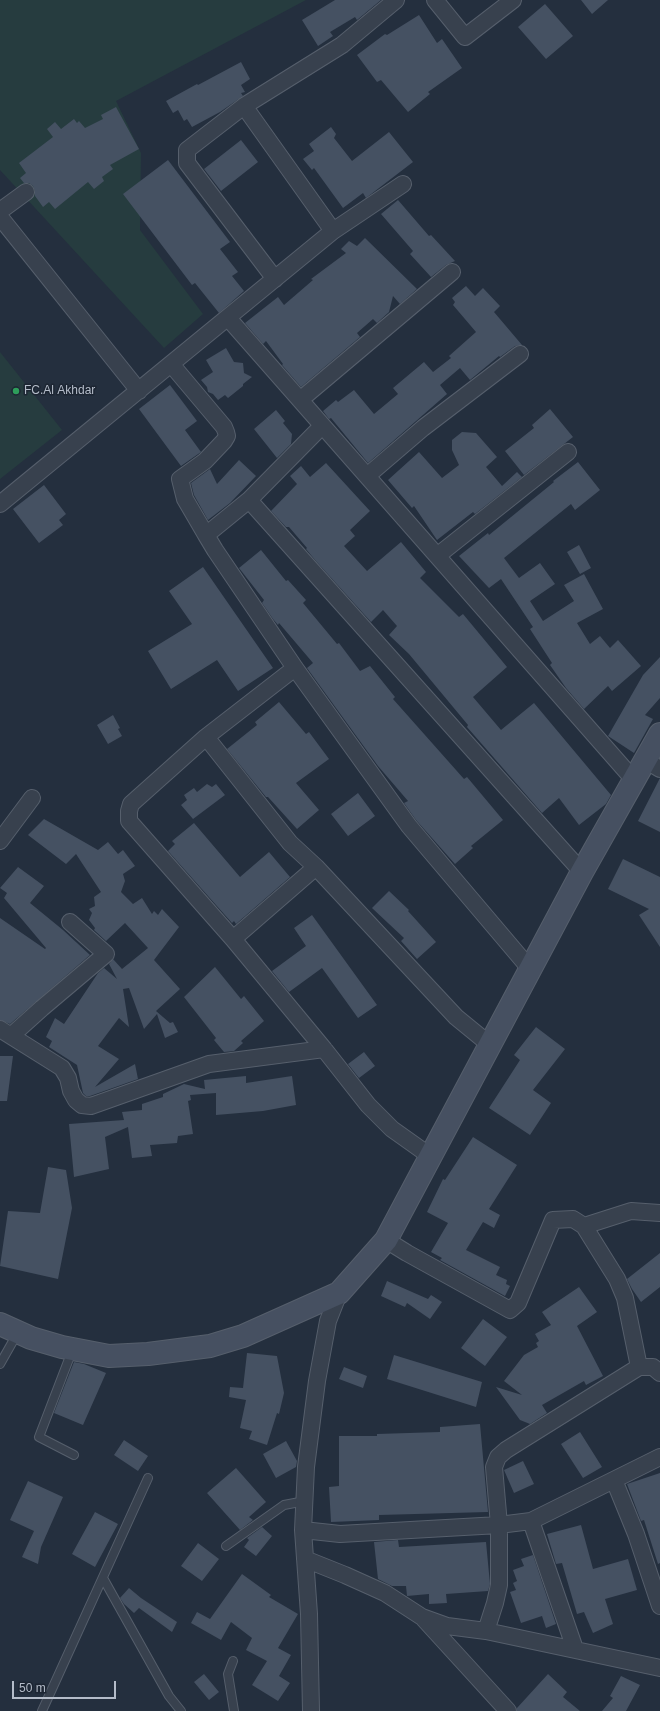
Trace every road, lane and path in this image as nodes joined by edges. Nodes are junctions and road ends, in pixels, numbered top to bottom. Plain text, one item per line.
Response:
1 (396, 0) edge
2 (435, 0) edge
3 (513, 0) edge
4 (244, 106) junction
5 (403, 184) dead end
6 (26, 192) dead end
7 (0, 211) edge
8 (0, 217) edge
9 (333, 231) junction
10 (452, 272) dead end
11 (275, 279) junction
12 (228, 318) junction
13 (520, 354) dead end
14 (171, 364) junction
15 (139, 391) junction
16 (300, 400) junction
17 (322, 426) junction
18 (568, 452) dead end
19 (367, 476) junction
20 (248, 500) junction
21 (0, 504) edge
22 (206, 535) junction
23 (436, 556) junction
24 (295, 668) junction
25 (660, 734) edge
26 (206, 737) junction
27 (653, 764) edge
28 (634, 780) junction
29 (32, 798) dead end
30 (0, 841) edge
31 (316, 866) junction
32 (582, 872) junction
33 (70, 922) dead end
34 (233, 939) junction
35 (531, 970) junction
36 (6, 1032) edge
37 (490, 1044) junction
38 (324, 1049) junction
39 (430, 1156) junction
40 (660, 1213) edge
41 (584, 1226) junction
42 (386, 1240) junction
43 (339, 1294) junction
44 (9, 1328) edge
45 (73, 1349) junction
46 (0, 1364) edge
47 (639, 1367) junction
48 (660, 1373) edge
49 (74, 1455) dead end
50 (660, 1457) edge
51 (148, 1478) dead end
52 (614, 1480) junction
53 (305, 1501) junction
54 (531, 1521) junction
55 (499, 1525) junction
56 (303, 1530) junction
57 (226, 1546) dead end
58 (304, 1560) junction
59 (103, 1578) junction
60 (660, 1606) edge
61 (422, 1617) junction
62 (486, 1631) junction
63 (575, 1650) junction
64 (233, 1661) dead end
65 (660, 1668) edge
66 (42, 1711) edge
67 (181, 1711) edge
68 (234, 1711) edge
69 (311, 1711) edge
70 (508, 1711) edge

1 - 4 street
2 - 3 street
4 - 9 street
4 - 11 street
5 - 9 street
6 - 7 street
8 - 15 street
9 - 11 street
10 - 16 street
11 - 12 street
12 - 14 street
12 - 16 street
13 - 19 street
14 - 15 street
14 - 22 street
15 - 21 street
16 - 17 street
17 - 19 street
17 - 20 street
18 - 23 street
19 - 23 street
20 - 22 street
20 - 32 street
22 - 24 street
23 - 28 street
24 - 26 street
24 - 35 street
25 - 27 street
26 - 31 street
26 - 34 street
27 - 28 street
28 - 32 street
29 - 30 street
31 - 34 street
31 - 37 street
32 - 35 street
33 - 36 street
34 - 38 street
35 - 37 street
36 - 38 street
37 - 39 street
38 - 39 street
39 - 42 street
40 - 41 street
41 - 42 street
41 - 47 street
42 - 43 street
43 - 45 street
43 - 53 street
44 - 45 street
44 - 46 lane
45 - 49 lane
47 - 48 street
47 - 55 street
50 - 52 street
51 - 59 lane
52 - 54 street
52 - 60 street
53 - 56 street
53 - 57 lane
54 - 55 street
54 - 63 street
55 - 56 street
55 - 62 street
56 - 58 street
58 - 61 street
58 - 69 street
59 - 66 lane
59 - 67 lane
61 - 62 street
61 - 70 street
62 - 63 street
63 - 65 street
64 - 68 lane

